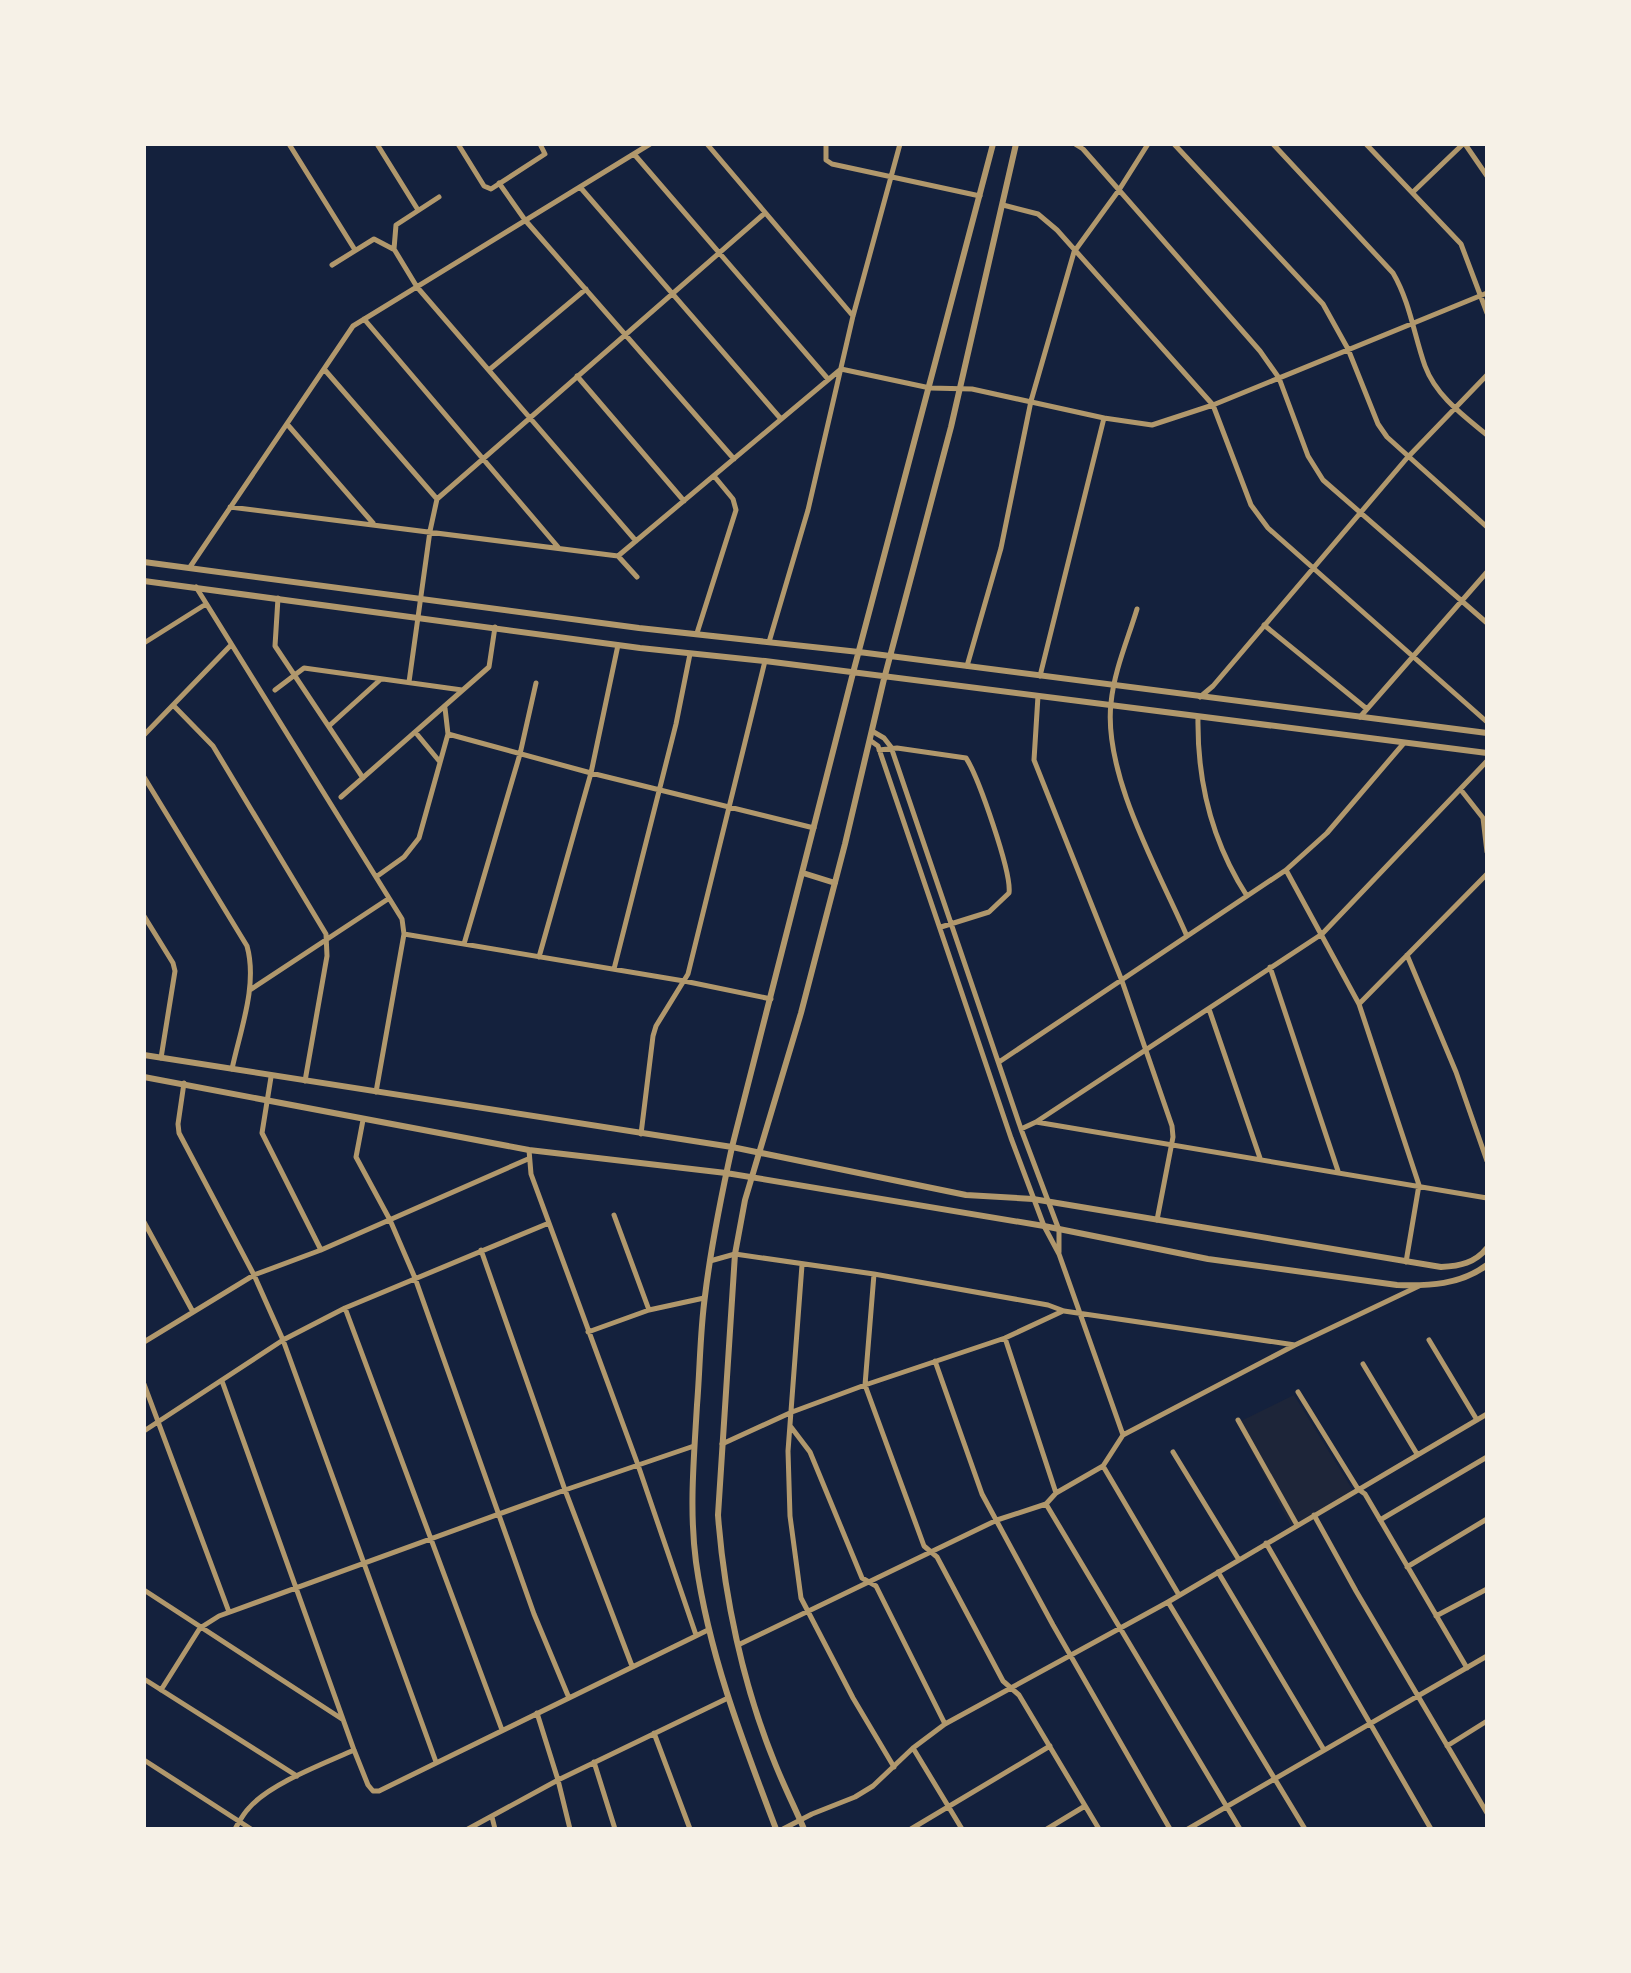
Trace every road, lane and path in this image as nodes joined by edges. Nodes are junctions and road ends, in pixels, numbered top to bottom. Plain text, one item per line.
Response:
1 (289, 144) edge
2 (377, 144) edge
3 (458, 144) edge
4 (540, 144) edge
5 (650, 144) edge
6 (707, 144) edge
7 (826, 144) edge
8 (900, 144) edge
9 (993, 144) edge
10 (1016, 144) edge
11 (1075, 144) edge
12 (1148, 144) edge
13 (1174, 144) edge
14 (1273, 144) edge
15 (1366, 144) edge
16 (1464, 144) edge
17 (634, 154) junction
18 (891, 176) junction
19 (1487, 176) edge
20 (499, 183) junction
21 (580, 187) junction
22 (1119, 190) junction
23 (1413, 192) junction
24 (980, 196) junction
25 (439, 197) dead end
26 (1003, 205) junction
27 (418, 210) junction
28 (765, 213) junction
29 (525, 220) junction
30 (394, 249) junction
31 (355, 250) junction
32 (1074, 252) junction
33 (720, 253) junction
34 (332, 265) dead end
35 (417, 287) junction
36 (586, 289) junction
37 (673, 293) junction
38 (1484, 294) edge
39 (1487, 313) edge
40 (853, 316) junction
41 (364, 319) junction
42 (1413, 322) junction
43 (626, 334) junction
44 (1348, 349) junction
45 (324, 369) junction
46 (841, 369) junction
47 (489, 370) junction
48 (1487, 375) edge
49 (577, 376) junction
50 (1279, 378) junction
51 (828, 379) junction
52 (930, 388) junction
53 (959, 389) junction
54 (1031, 401) junction
55 (1213, 405) junction
56 (1456, 410) junction
57 (530, 417) junction
58 (1104, 418) junction
59 (781, 419) junction
60 (287, 424) junction
61 (1487, 435) edge
62 (1407, 458) junction
63 (482, 459) junction
64 (734, 459) junction
65 (714, 476) junction
66 (437, 499) junction
67 (684, 501) junction
68 (230, 507) junction
69 (1361, 514) junction
70 (374, 524) junction
71 (1487, 527) edge
72 (430, 531) junction
73 (636, 541) junction
74 (559, 548) junction
75 (618, 556) junction
76 (144, 562) edge
77 (190, 567) junction
78 (1314, 568) junction
79 (1487, 572) edge
80 (637, 577) dead end
81 (144, 581) edge
82 (195, 587) junction
83 (278, 598) junction
84 (420, 600) junction
85 (1463, 601) junction
86 (206, 604) junction
87 (1137, 609) dead end
88 (418, 619) junction
89 (1487, 623) edge
90 (1264, 625) junction
91 (495, 627) junction
92 (697, 633) junction
93 (769, 642) junction
94 (144, 643) edge
95 (231, 645) junction
96 (618, 645) junction
97 (859, 652) junction
98 (690, 654) junction
99 (1415, 656) junction
100 (891, 658) junction
101 (765, 661) junction
102 (967, 666) junction
103 (853, 673) junction
104 (294, 675) junction
105 (1040, 676) junction
106 (381, 679) junction
107 (884, 679) junction
108 (409, 682) junction
109 (536, 683) dead end
110 (1113, 687) junction
111 (275, 690) dead end
112 (463, 691) junction
113 (1038, 696) junction
114 (1200, 697) junction
115 (173, 705) junction
116 (1110, 707) junction
117 (445, 708) junction
118 (1367, 709) junction
119 (1198, 717) junction
120 (1360, 718) junction
121 (1487, 722) edge
122 (329, 726) junction
123 (872, 731) junction
124 (416, 733) junction
125 (1487, 733) edge
126 (448, 734) junction
127 (144, 735) edge
128 (871, 741) junction
129 (1405, 742) junction
130 (891, 747) junction
131 (879, 750) junction
132 (1487, 753) edge
133 (520, 754) junction
134 (1487, 761) edge
135 (440, 762) junction
136 (591, 773) junction
137 (144, 777) edge
138 (363, 778) junction
139 (660, 790) junction
140 (1461, 790) junction
141 (341, 797) dead end
142 (729, 808) junction
143 (814, 828) junction
144 (1487, 852) edge
145 (1286, 870) junction
146 (803, 873) junction
147 (1487, 874) edge
148 (376, 877) junction
149 (835, 883) junction
150 (1247, 896) junction
151 (389, 898) junction
152 (144, 916) edge
153 (951, 923) junction
154 (941, 927) junction
155 (404, 934) junction
156 (1186, 934) junction
157 (1322, 934) junction
158 (327, 940) junction
159 (464, 944) junction
160 (1407, 955) junction
161 (539, 957) junction
162 (1270, 967) junction
163 (614, 969) junction
164 (684, 981) junction
165 (1122, 981) junction
166 (249, 990) junction
167 (771, 999) junction
168 (1359, 1004) junction
169 (1209, 1009) junction
170 (990, 1035) junction
171 (979, 1041) junction
172 (1146, 1051) junction
173 (144, 1055) edge
174 (161, 1058) junction
175 (999, 1062) junction
176 (232, 1069) junction
177 (144, 1077) edge
178 (271, 1077) junction
179 (305, 1082) junction
180 (184, 1083) junction
181 (376, 1092) junction
182 (267, 1102) junction
183 (363, 1120) junction
184 (1036, 1122) junction
185 (1021, 1129) junction
186 (641, 1135) junction
187 (1171, 1145) junction
188 (732, 1147) junction
189 (529, 1150) junction
190 (759, 1154) junction
191 (528, 1158) junction
192 (1260, 1158) junction
193 (1487, 1161) edge
194 (1339, 1171) junction
195 (726, 1173) junction
196 (752, 1177) junction
197 (1419, 1185) junction
198 (1487, 1198) edge
199 (1033, 1199) junction
200 (1047, 1202) junction
201 (614, 1215) dead end
202 (390, 1220) junction
203 (1157, 1220) junction
204 (144, 1222) edge
205 (549, 1223) junction
206 (1044, 1226) junction
207 (1059, 1230) junction
208 (1487, 1248) edge
209 (481, 1249) junction
210 (321, 1250) junction
211 (735, 1254) junction
212 (1059, 1254) junction
213 (710, 1261) junction
214 (1406, 1262) junction
215 (802, 1265) junction
216 (1487, 1265) edge
217 (874, 1274) junction
218 (254, 1275) junction
219 (415, 1278) junction
220 (1420, 1286) junction
221 (704, 1298) junction
222 (345, 1308) junction
223 (649, 1310) junction
224 (1064, 1311) junction
225 (1079, 1311) junction
226 (193, 1312) junction
227 (588, 1332) junction
228 (1005, 1338) junction
229 (283, 1340) junction
230 (1429, 1340) dead end
231 (144, 1342) edge
232 (1295, 1345) junction
233 (935, 1361) junction
234 (1363, 1364) dead end
235 (222, 1381) junction
236 (144, 1384) edge
237 (865, 1385) junction
238 (1298, 1392) dead end
239 (792, 1412) junction
240 (1487, 1414) edge
241 (1238, 1420) dead end
242 (1477, 1420) junction
243 (158, 1422) junction
244 (791, 1426) junction
245 (144, 1431) edge
246 (1123, 1435) junction
247 (721, 1444) junction
248 (694, 1446) junction
249 (1173, 1452) dead end
250 (1417, 1454) junction
251 (1487, 1457) edge
252 (638, 1465) junction
253 (1103, 1466) junction
254 (1358, 1489) junction
255 (565, 1490) junction
256 (1056, 1493) junction
257 (1046, 1504) junction
258 (498, 1515) junction
259 (1314, 1515) junction
260 (1487, 1519) edge
261 (997, 1520) junction
262 (1380, 1520) junction
263 (1297, 1525) junction
264 (432, 1540) junction
265 (1266, 1543) junction
266 (931, 1552) junction
267 (1239, 1560) junction
268 (365, 1564) junction
269 (1407, 1567) junction
270 (1218, 1572) junction
271 (869, 1582) junction
272 (297, 1587) junction
273 (1487, 1589) edge
274 (144, 1590) edge
275 (1179, 1595) junction
276 (1168, 1602) junction
277 (229, 1612) junction
278 (807, 1613) junction
279 (1436, 1616) junction
280 (200, 1628) junction
281 (1120, 1629) junction
282 (708, 1630) junction
283 (696, 1635) junction
284 (738, 1645) junction
285 (1073, 1656) junction
286 (1487, 1656) edge
287 (632, 1666) junction
288 (1467, 1668) junction
289 (144, 1679) edge
290 (1010, 1689) junction
291 (161, 1690) junction
292 (1417, 1695) junction
293 (569, 1698) junction
294 (728, 1698) junction
295 (537, 1713) junction
296 (343, 1719) junction
297 (1487, 1721) edge
298 (1370, 1723) junction
299 (945, 1724) junction
300 (502, 1730) junction
301 (654, 1732) junction
302 (1050, 1746) junction
303 (1447, 1746) junction
304 (913, 1748) junction
305 (354, 1750) junction
306 (1324, 1751) junction
307 (144, 1760) edge
308 (436, 1762) junction
309 (594, 1762) junction
310 (894, 1767) junction
311 (297, 1776) junction
312 (558, 1780) junction
313 (1276, 1780) junction
314 (948, 1806) junction
315 (1085, 1806) junction
316 (1227, 1806) junction
317 (1487, 1813) edge
318 (492, 1817) junction
319 (800, 1820) junction
320 (240, 1822) junction
321 (235, 1829) edge
322 (251, 1829) edge
323 (468, 1829) edge
324 (495, 1829) edge
325 (570, 1829) edge
326 (615, 1829) edge
327 (690, 1829) edge
328 (776, 1829) edge
329 (783, 1829) edge
330 (804, 1829) edge
331 (911, 1829) edge
332 (962, 1829) edge
333 (1047, 1829) edge
334 (1099, 1829) edge
335 (1170, 1829) edge
336 (1188, 1829) edge
337 (1240, 1829) edge
338 (1305, 1829) edge
339 (1431, 1829) edge

1 - 31 street
2 - 27 street
3 - 20 street
4 - 20 street
5 - 17 street
6 - 28 street
7 - 18 street
8 - 18 street
9 - 24 street
10 - 26 street
11 - 22 street
12 - 22 street
13 - 44 street
14 - 42 street
15 - 23 street
16 - 19 street
16 - 23 street
17 - 21 street
17 - 33 street
18 - 24 street
18 - 40 street
20 - 29 street
21 - 29 street
21 - 37 street
22 - 32 street
22 - 50 street
23 - 38 street
24 - 52 street
25 - 27 street
26 - 32 street
26 - 53 street
27 - 30 street
28 - 33 street
28 - 40 street
29 - 35 street
29 - 36 street
30 - 31 street
30 - 35 street
31 - 34 street
32 - 54 street
32 - 55 street
33 - 37 street
33 - 51 street
35 - 41 street
35 - 47 street
36 - 43 street
36 - 47 street
37 - 43 street
37 - 59 street
38 - 39 street
38 - 42 street
40 - 46 street
41 - 45 street
41 - 63 street
42 - 44 street
42 - 56 street
43 - 49 street
43 - 64 street
44 - 50 street
44 - 62 street
45 - 60 street
45 - 66 street
46 - 51 street
46 - 52 street
46 - 93 street
47 - 57 street
48 - 56 street
49 - 57 street
49 - 67 street
50 - 55 street
50 - 69 street
51 - 59 street
52 - 53 street
52 - 97 street
53 - 54 street
53 - 100 street
54 - 58 street
54 - 102 street
55 - 58 street
55 - 78 street
56 - 61 street
56 - 62 street
57 - 63 street
57 - 73 street
58 - 105 street
59 - 64 street
60 - 68 street
60 - 70 street
62 - 69 street
62 - 71 street
63 - 66 street
63 - 74 street
64 - 65 street
65 - 67 street
65 - 92 street
66 - 72 street
67 - 73 street
68 - 70 street
68 - 77 street
69 - 78 street
69 - 85 street
70 - 72 street
72 - 74 street
72 - 84 street
73 - 75 street
74 - 75 street
75 - 80 street
76 - 77 street
77 - 84 street
78 - 90 street
78 - 99 street
79 - 85 street
81 - 82 street
82 - 83 street
82 - 86 street
83 - 88 street
83 - 104 street
84 - 88 street
84 - 92 street
85 - 89 street
85 - 99 street
86 - 94 street
86 - 95 street
87 - 110 street
88 - 91 street
88 - 108 street
90 - 114 street
90 - 118 street
91 - 96 street
91 - 112 street
92 - 93 street
93 - 97 street
95 - 115 street
95 - 148 street
96 - 98 street
96 - 136 street
97 - 100 street
97 - 103 street
98 - 101 street
98 - 139 street
99 - 118 street
99 - 121 street
100 - 102 street
100 - 107 street
101 - 103 street
101 - 142 street
102 - 105 street
103 - 107 street
103 - 143 street
104 - 106 street
104 - 111 street
104 - 122 street
105 - 110 street
106 - 108 street
106 - 122 street
107 - 113 street
107 - 123 street
108 - 112 street
109 - 133 street
110 - 114 street
110 - 116 street
112 - 117 street
113 - 116 street
113 - 165 street
114 - 120 street
115 - 127 street
115 - 158 street
116 - 119 street
116 - 156 street
117 - 124 street
117 - 126 street
118 - 120 street
119 - 129 street
119 - 150 street
120 - 125 street
122 - 138 street
123 - 128 street
123 - 130 street
124 - 135 street
124 - 138 street
126 - 133 street
126 - 135 street
128 - 131 street
128 - 149 street
129 - 132 street
129 - 145 street
130 - 131 street
130 - 153 street
130 - 153 street
131 - 154 street
133 - 136 street
133 - 159 street
134 - 140 street
135 - 148 street
136 - 139 street
136 - 161 street
137 - 166 street
138 - 141 street
139 - 142 street
139 - 163 street
140 - 144 street
140 - 157 street
142 - 143 street
142 - 164 street
143 - 146 street
145 - 150 street
145 - 157 street
146 - 149 street
146 - 167 street
147 - 160 street
148 - 151 street
149 - 190 street
150 - 156 street
151 - 155 street
151 - 158 street
152 - 174 street
153 - 154 street
153 - 170 street
154 - 171 street
155 - 159 street
155 - 181 street
156 - 165 street
157 - 162 street
157 - 168 street
158 - 166 street
158 - 179 street
159 - 161 street
160 - 168 street
160 - 193 street
161 - 163 street
162 - 169 street
162 - 194 street
163 - 164 street
164 - 167 street
164 - 186 street
165 - 172 street
165 - 175 street
166 - 176 street
167 - 188 street
168 - 197 street
169 - 172 street
169 - 192 street
170 - 171 street
170 - 175 street
171 - 199 street
172 - 184 street
172 - 187 street
173 - 174 street
174 - 176 street
175 - 185 street
176 - 178 street
177 - 180 street
178 - 179 street
178 - 182 street
179 - 181 street
180 - 182 street
180 - 218 street
181 - 186 street
182 - 183 street
182 - 210 street
183 - 189 street
183 - 202 street
184 - 185 street
184 - 187 street
185 - 200 street
186 - 188 street
187 - 192 street
187 - 203 street
188 - 190 street
188 - 195 street
189 - 191 street
189 - 195 street
190 - 196 street
190 - 199 street
191 - 202 street
191 - 205 street
192 - 194 street
194 - 197 street
195 - 196 street
195 - 213 street
196 - 206 street
196 - 211 street
197 - 198 street
197 - 214 street
199 - 200 street
199 - 206 street
200 - 203 street
200 - 207 street
201 - 223 street
202 - 210 street
202 - 219 street
203 - 214 street
204 - 226 street
205 - 209 street
205 - 227 street
206 - 207 street
206 - 212 street
207 - 212 street
207 - 220 street
208 - 214 street
209 - 219 street
209 - 255 street
210 - 218 street
211 - 213 street
211 - 215 street
211 - 247 street
212 - 225 street
213 - 221 street
215 - 217 street
215 - 239 street
216 - 220 street
217 - 224 street
217 - 237 street
218 - 226 street
218 - 229 street
219 - 222 street
219 - 258 street
220 - 232 street
221 - 223 street
221 - 248 street
222 - 229 street
222 - 264 street
223 - 227 street
224 - 225 street
224 - 228 street
225 - 232 street
225 - 246 street
226 - 231 street
227 - 252 street
228 - 233 street
228 - 256 street
229 - 235 street
229 - 268 street
230 - 242 street
232 - 246 street
233 - 237 street
233 - 261 street
234 - 250 street
235 - 243 street
235 - 272 street
236 - 243 street
237 - 239 street
237 - 266 street
238 - 254 street
239 - 244 street
239 - 247 street
240 - 242 street
241 - 263 street
242 - 250 street
243 - 245 street
243 - 277 street
244 - 271 street
244 - 278 street
246 - 253 street
247 - 284 street
248 - 252 street
248 - 282 street
249 - 267 street
250 - 254 street
251 - 262 street
252 - 255 street
252 - 283 street
253 - 256 street
253 - 275 street
254 - 259 street
254 - 262 street
255 - 258 street
255 - 287 street
256 - 257 street
257 - 261 street
257 - 281 street
258 - 264 street
258 - 293 street
259 - 263 street
259 - 292 street
260 - 269 street
261 - 266 street
261 - 285 street
262 - 269 street
263 - 265 street
264 - 268 street
264 - 300 street
265 - 267 street
265 - 298 street
266 - 271 street
266 - 290 street
267 - 270 street
268 - 272 street
268 - 308 street
269 - 279 street
270 - 275 street
270 - 306 street
271 - 278 street
271 - 299 street
272 - 277 street
272 - 296 street
273 - 279 street
274 - 280 street
275 - 276 street
276 - 281 street
276 - 313 street
277 - 280 street
278 - 284 street
278 - 310 street
279 - 288 street
280 - 291 street
280 - 296 street
281 - 285 street
281 - 316 street
282 - 283 street
282 - 294 street
283 - 287 street
284 - 319 street
285 - 290 street
285 - 335 street
286 - 288 street
287 - 293 street
288 - 292 street
289 - 291 street
290 - 299 street
290 - 302 street
291 - 311 street
292 - 298 street
292 - 303 street
293 - 295 street
294 - 301 street
294 - 328 street
295 - 300 street
295 - 312 street
296 - 305 street
297 - 303 street
298 - 306 street
298 - 339 street
299 - 304 street
300 - 308 street
301 - 309 street
301 - 327 street
302 - 314 street
302 - 315 street
303 - 317 street
304 - 310 street
304 - 314 street
305 - 308 street
305 - 311 street
306 - 313 street
307 - 320 street
309 - 312 street
309 - 326 street
310 - 319 street
311 - 320 street
312 - 318 street
312 - 325 street
313 - 316 street
313 - 338 street
314 - 331 street
314 - 332 street
315 - 333 street
315 - 334 street
316 - 336 street
316 - 337 street
318 - 323 street
318 - 324 street
319 - 329 street
319 - 330 street
320 - 321 street
320 - 322 street

